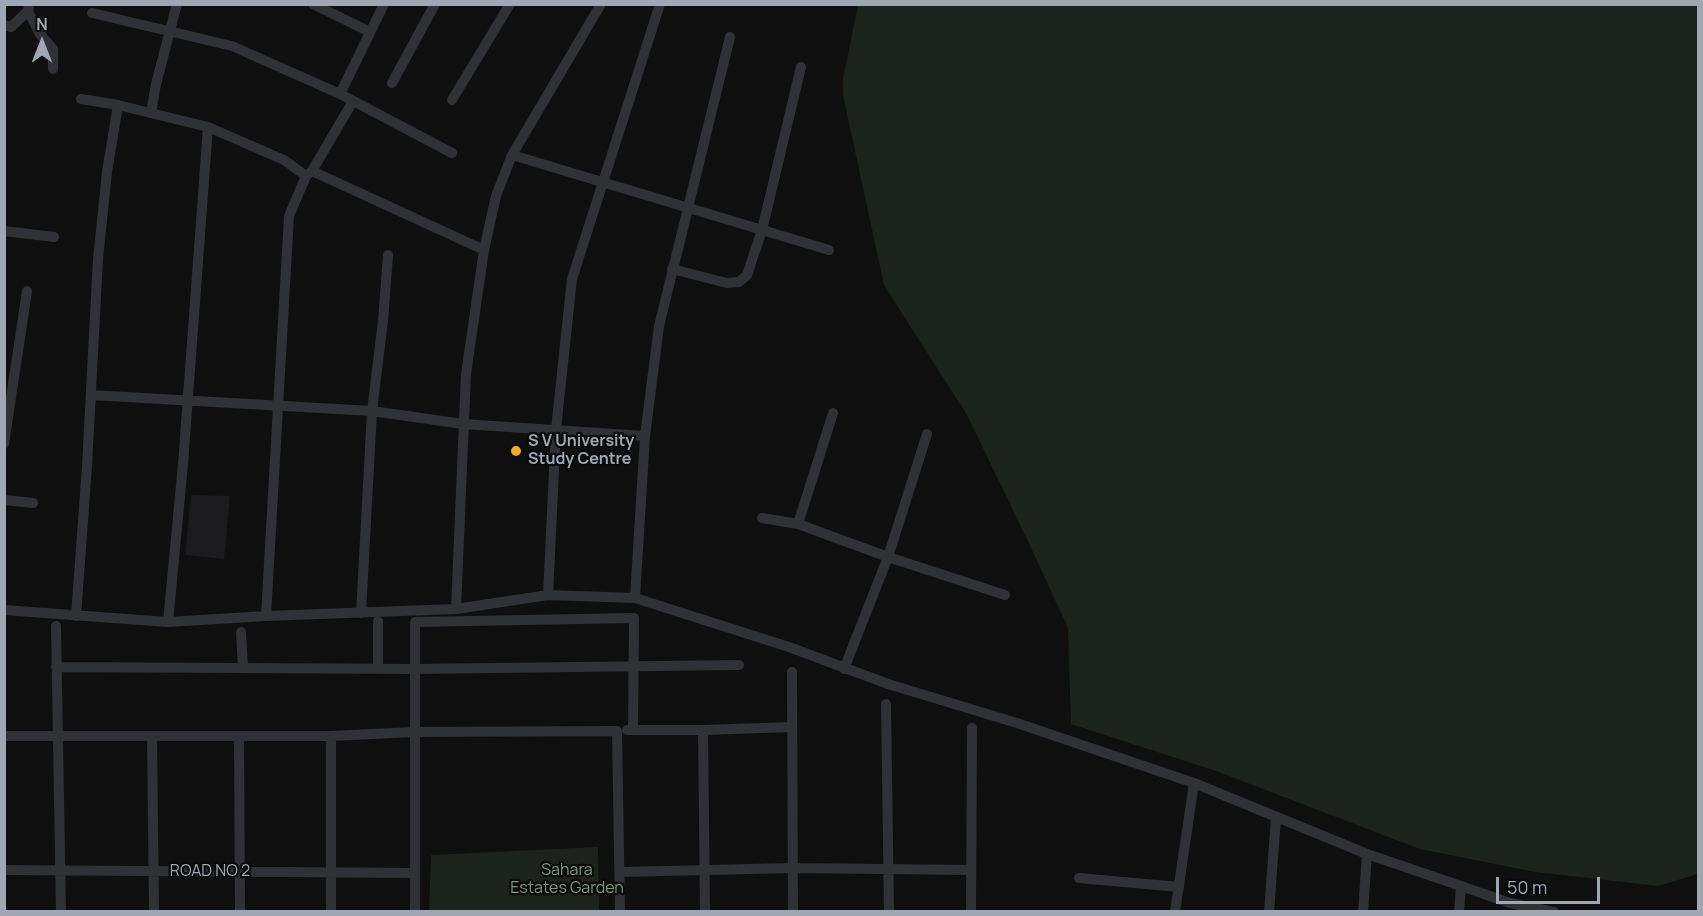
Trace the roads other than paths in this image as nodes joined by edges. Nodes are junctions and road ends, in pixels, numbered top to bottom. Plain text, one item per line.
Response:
1 (177, 4) edge
2 (313, 4) edge
3 (384, 4) edge
4 (435, 4) edge
5 (510, 4) edge
6 (601, 4) edge
7 (660, 4) edge
8 (28, 8) edge
9 (92, 14) dead end
10 (4, 25) edge
11 (170, 31) junction
12 (370, 32) junction
13 (730, 37) dead end
14 (801, 66) dead end
15 (53, 69) dead end
16 (392, 83) dead end
17 (340, 94) junction
18 (81, 99) dead end
19 (452, 100) dead end
20 (353, 101) junction
21 (117, 105) junction
22 (151, 113) junction
23 (208, 127) junction
24 (452, 153) dead end
25 (512, 155) junction
26 (309, 174) junction
27 (604, 183) junction
28 (687, 209) junction
29 (762, 230) junction
30 (4, 231) edge
31 (54, 237) dead end
32 (484, 250) junction
33 (829, 250) dead end
34 (388, 255) dead end
35 (672, 269) junction
36 (27, 291) dead end
37 (91, 395) junction
38 (187, 400) junction
39 (278, 406) junction
40 (372, 411) junction
41 (833, 413) dead end
42 (463, 424) junction
43 (556, 429) junction
44 (927, 434) dead end
45 (645, 436) junction
46 (4, 444) edge
47 (4, 500) edge
48 (33, 503) dead end
49 (762, 518) dead end
50 (798, 525) junction
51 (888, 557) junction
52 (548, 595) junction
53 (1005, 595) dead end
54 (635, 598) junction
55 (456, 609) junction
56 (4, 610) edge
57 (361, 613) junction
58 (76, 616) junction
59 (266, 616) junction
60 (378, 621) dead end
61 (168, 622) junction
62 (56, 626) dead end
63 (242, 632) dead end
64 (739, 665) dead end
65 (56, 667) junction
66 (633, 667) junction
67 (243, 668) junction
68 (378, 669) junction
69 (414, 669) junction
70 (844, 669) junction
71 (792, 672) dead end
72 (886, 704) dead end
73 (792, 727) junction
74 (972, 728) dead end
75 (633, 730) junction
76 (703, 730) junction
77 (617, 731) junction
78 (414, 732) junction
79 (4, 736) edge
80 (58, 736) junction
81 (153, 736) junction
82 (239, 736) junction
83 (331, 736) junction
84 (1194, 783) junction
85 (1276, 818) junction
86 (1367, 854) junction
87 (793, 868) junction
88 (705, 869) junction
89 (4, 870) edge
90 (59, 870) junction
91 (889, 870) junction
92 (971, 870) junction
93 (153, 871) junction
94 (240, 872) junction
95 (620, 872) junction
96 (331, 873) junction
97 (415, 873) junction
98 (1079, 878) dead end
99 (1461, 886) junction
100 (1179, 887) junction
101 (61, 912) edge
102 (154, 912) edge
103 (240, 912) edge
104 (331, 912) edge
105 (415, 912) edge
106 (620, 912) edge
107 (705, 912) edge
108 (794, 912) edge
109 (889, 912) edge
110 (971, 912) edge
111 (1176, 912) edge
112 (1269, 912) edge
113 (1363, 912) edge
114 (1459, 912) edge
115 (1554, 912) edge

1 - 11 street
2 - 12 street
3 - 12 street
4 - 16 street
5 - 19 street
6 - 25 street
7 - 27 street
8 - 10 street
8 - 15 street
9 - 11 street
11 - 17 street
11 - 22 street
12 - 17 street
13 - 28 street
14 - 29 street
17 - 20 street
18 - 21 street
20 - 24 street
20 - 26 street
21 - 22 street
21 - 37 street
22 - 23 street
23 - 26 street
23 - 38 street
25 - 27 street
25 - 32 street
26 - 32 street
26 - 39 street
27 - 28 street
27 - 43 street
28 - 29 street
28 - 35 street
29 - 33 street
29 - 35 street
30 - 31 street
32 - 42 street
34 - 40 street
35 - 45 street
36 - 46 street
37 - 38 street
37 - 58 street
38 - 39 street
38 - 61 street
39 - 40 street
39 - 59 street
40 - 42 street
40 - 57 street
41 - 50 street
42 - 43 street
42 - 55 street
43 - 45 street
43 - 52 street
44 - 51 street
45 - 54 street
47 - 48 street
49 - 50 street
50 - 51 street
51 - 53 street
51 - 70 street
52 - 54 street
52 - 55 street
54 - 70 street
55 - 57 street
56 - 58 street
57 - 59 street
58 - 61 street
59 - 61 street
60 - 68 street
62 - 65 street
63 - 67 street
64 - 66 street
65 - 67 street
65 - 80 street
66 - 69 street
66 - 69 street
66 - 75 street
67 - 68 street
68 - 69 street
69 - 78 street
70 - 84 street
71 - 73 street
72 - 91 street
73 - 76 street
73 - 87 street
74 - 92 street
75 - 76 street
75 - 77 street
76 - 88 street
77 - 78 street
77 - 95 street
78 - 83 street
78 - 97 street
79 - 80 street
80 - 81 street
80 - 90 street
81 - 82 street
81 - 93 street
82 - 83 street
82 - 94 street
83 - 96 street
84 - 85 street
84 - 100 street
85 - 86 street
85 - 112 street
86 - 99 street
86 - 113 street
87 - 88 street
87 - 91 street
87 - 108 street
88 - 95 street
88 - 107 street
89 - 90 street, ROAD NO 2
90 - 93 street, ROAD NO 2
90 - 101 street
91 - 92 street
91 - 109 street
92 - 110 street
93 - 94 street, ROAD NO 2
93 - 102 street
94 - 96 street, ROAD NO 2
94 - 103 street
95 - 106 street
96 - 97 street, ROAD NO 2
96 - 104 street
97 - 105 street
98 - 100 street
99 - 114 street
99 - 115 street
100 - 111 street

